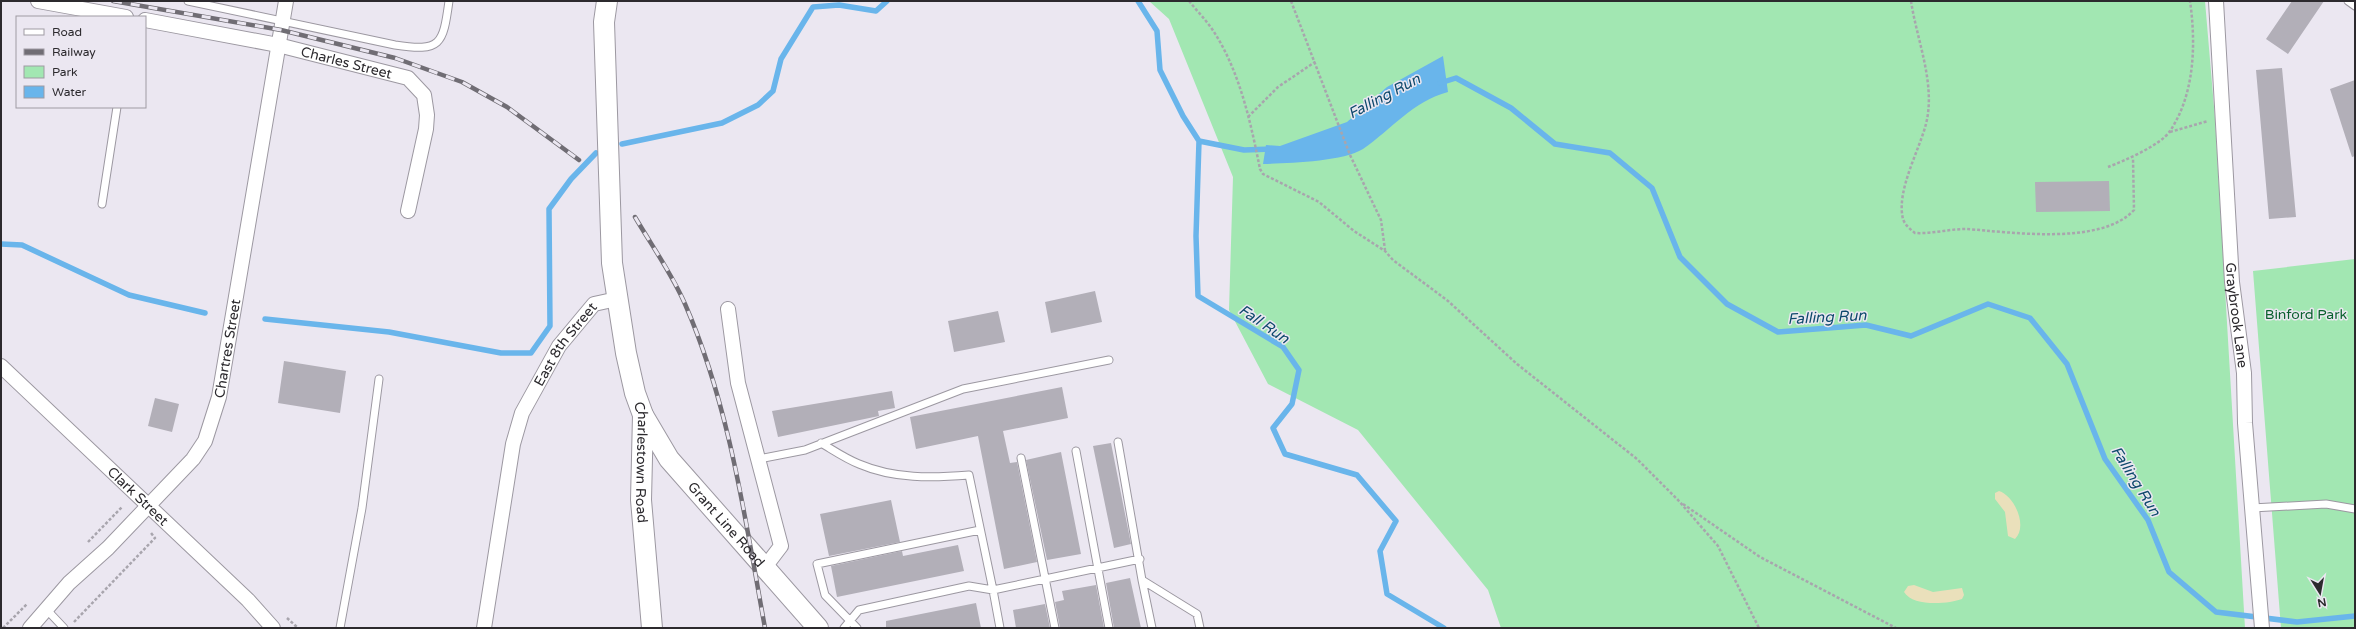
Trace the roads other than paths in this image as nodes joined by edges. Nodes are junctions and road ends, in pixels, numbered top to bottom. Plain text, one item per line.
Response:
1 (38, 1) edge
2 (188, 1) edge
3 (286, 1) edge
4 (449, 1) edge
5 (607, 1) edge
6 (2216, 1) edge
7 (2348, 1) edge
8 (2355, 6) edge
9 (120, 16) edge
10 (146, 20) edge
11 (283, 20) junction
12 (278, 45) junction
13 (117, 108) edge
14 (102, 204) dead end
15 (408, 211) dead end
16 (617, 299) junction
17 (728, 309) dead end
18 (1109, 360) dead end
19 (1, 366) edge
20 (379, 379) dead end
21 (643, 415) junction
22 (1118, 442) dead end
23 (821, 443) junction
24 (1076, 451) dead end
25 (1021, 458) dead end
26 (759, 459) junction
27 (149, 506) junction
28 (2252, 508) junction
29 (2355, 509) edge
30 (980, 530) junction
31 (1140, 559) junction
32 (765, 567) junction
33 (1098, 568) junction
34 (1045, 579) junction
35 (1142, 580) junction
36 (993, 590) junction
37 (46, 610) junction
38 (850, 621) junction
39 (30, 628) edge
40 (64, 628) edge
41 (273, 628) edge
42 (340, 628) edge
43 (484, 628) edge
44 (652, 628) edge
45 (818, 628) edge
46 (844, 628) edge
47 (857, 628) edge
48 (1000, 628) edge
49 (1055, 628) edge
50 (1110, 628) edge
51 (1152, 628) edge
52 (1200, 628) edge
53 (2262, 628) edge

1 - 9 street
2 - 11 lane
3 - 11 street, Chartres Street
4 - 11 lane
5 - 16 street, East 8th Street
6 - 28 street, Graybrook Lane
7 - 8 lane
10 - 12 street, Charles Street
11 - 12 street, Chartres Street
12 - 15 street, Charles Street
12 - 27 street, Chartres Street
13 - 14 lane
16 - 21 street, Charlestown Road
16 - 43 street, East 8th Street
17 - 26 street
18 - 23 lane
19 - 27 street, Clark Street
20 - 42 lane
21 - 32 street, Grant Line Road
21 - 44 street, Charlestown Road
22 - 31 lane
23 - 26 lane
23 - 30 lane
24 - 33 lane
25 - 34 lane
26 - 32 street
27 - 37 street, Chartres Street
27 - 41 street, Clark Street
28 - 29 lane
28 - 53 street, Graybrook Lane
30 - 36 lane
30 - 38 lane
31 - 33 lane
31 - 35 lane
32 - 45 street, Grant Line Road
33 - 34 lane
33 - 50 lane
34 - 36 lane
34 - 49 lane
35 - 51 lane
35 - 52 lane
36 - 38 lane
36 - 48 lane
37 - 39 street, Chartres Street
37 - 40 lane
38 - 46 lane
38 - 47 lane

